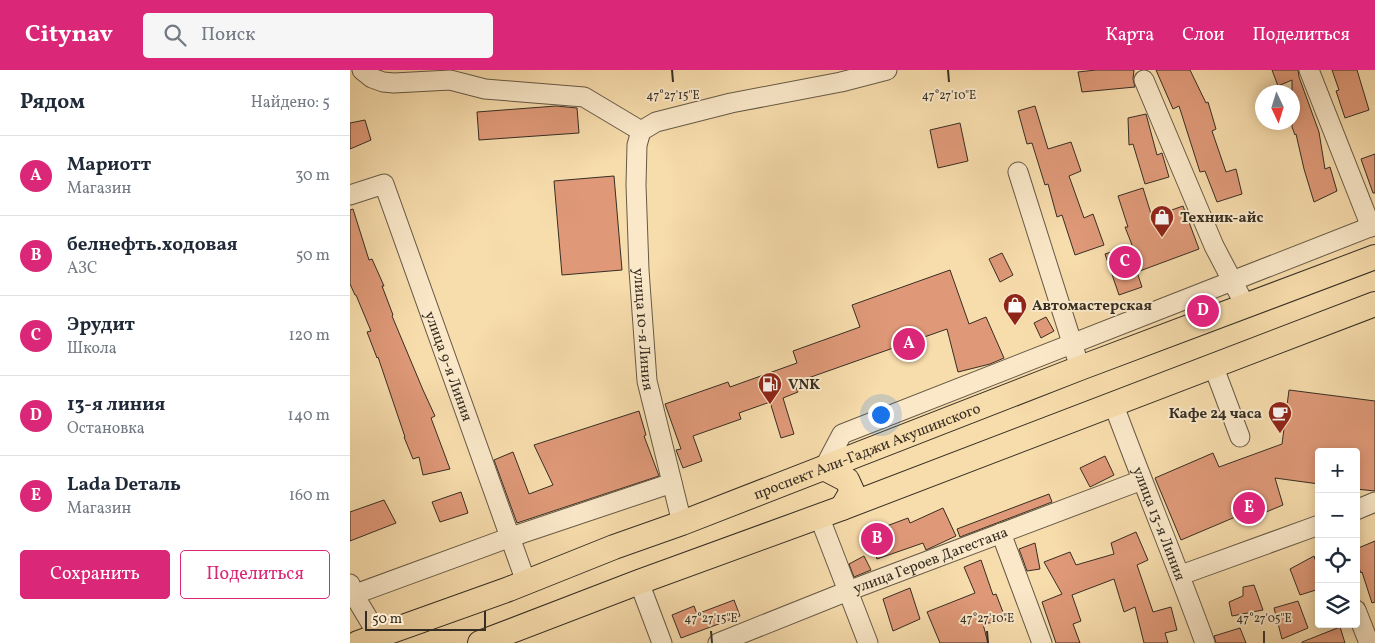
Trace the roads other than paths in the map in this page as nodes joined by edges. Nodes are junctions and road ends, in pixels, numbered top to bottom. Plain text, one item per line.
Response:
1 (362, 70) edge
2 (887, 70) edge
3 (1309, 70) edge
4 (1144, 80) dead end
5 (641, 131) junction
6 (1018, 172) dead end
7 (350, 195) edge
8 (1373, 226) edge
9 (1375, 257) edge
10 (1232, 282) junction
11 (1375, 304) edge
12 (1245, 306) junction
13 (1072, 343) junction
14 (1213, 365) junction
15 (1080, 368) junction
16 (1113, 403) junction
17 (1240, 437) dead end
18 (824, 468) junction
19 (1142, 480) junction
20 (672, 483) junction
21 (1375, 502) edge
22 (842, 508) junction
23 (1360, 508) edge
24 (819, 516) junction
25 (682, 523) junction
26 (1315, 526) edge
27 (1001, 533) junction
28 (511, 537) junction
29 (1181, 576) junction
30 (526, 582) junction
31 (639, 582) junction
32 (352, 591) edge
33 (848, 591) junction
34 (1360, 620) edge
35 (368, 639) edge
36 (480, 643) edge
37 (662, 643) edge
38 (718, 643) edge
39 (868, 643) edge
40 (1042, 643) edge
41 (1205, 643) edge
42 (1369, 643) edge

1 - 5 street
2 - 5 street
3 - 8 street
4 - 10 street
5 - 20 street, улица 10-я Линия
6 - 13 street
7 - 28 street, улица 9-я Линия
8 - 10 street
9 - 12 main road, проспект Али-Гаджи Акушинского
10 - 12 street
10 - 13 street
11 - 14 main road
12 - 15 main road, проспект Али-Гаджи Акушинского
13 - 15 street
13 - 18 street
14 - 16 main road
14 - 17 street
15 - 18 main road, проспект Али-Гаджи Акушинского
16 - 19 street, улица 13-я Линия
16 - 22 main road
18 - 22 main road
18 - 25 main road, проспект Али-Гаджи Акушинского
19 - 27 street, улица Героев Дагестана
19 - 29 street, улица 13-я Линия
20 - 25 street, улица 10-я Линия
20 - 28 street
21 - 23 street
22 - 24 main road
24 - 31 main road
24 - 33 street
25 - 30 main road, проспект Али-Гаджи Акушинского
26 - 29 street
27 - 33 street, улица Героев Дагестана
27 - 40 street
28 - 30 street, улица 9-я Линия
28 - 32 street
29 - 41 street, улица 13-я Линия
30 - 35 main road, проспект Али-Гаджи Акушинского
31 - 36 main road
31 - 37 street
32 - 35 street
33 - 38 street, улица Героев Дагестана
33 - 39 street
34 - 42 street

